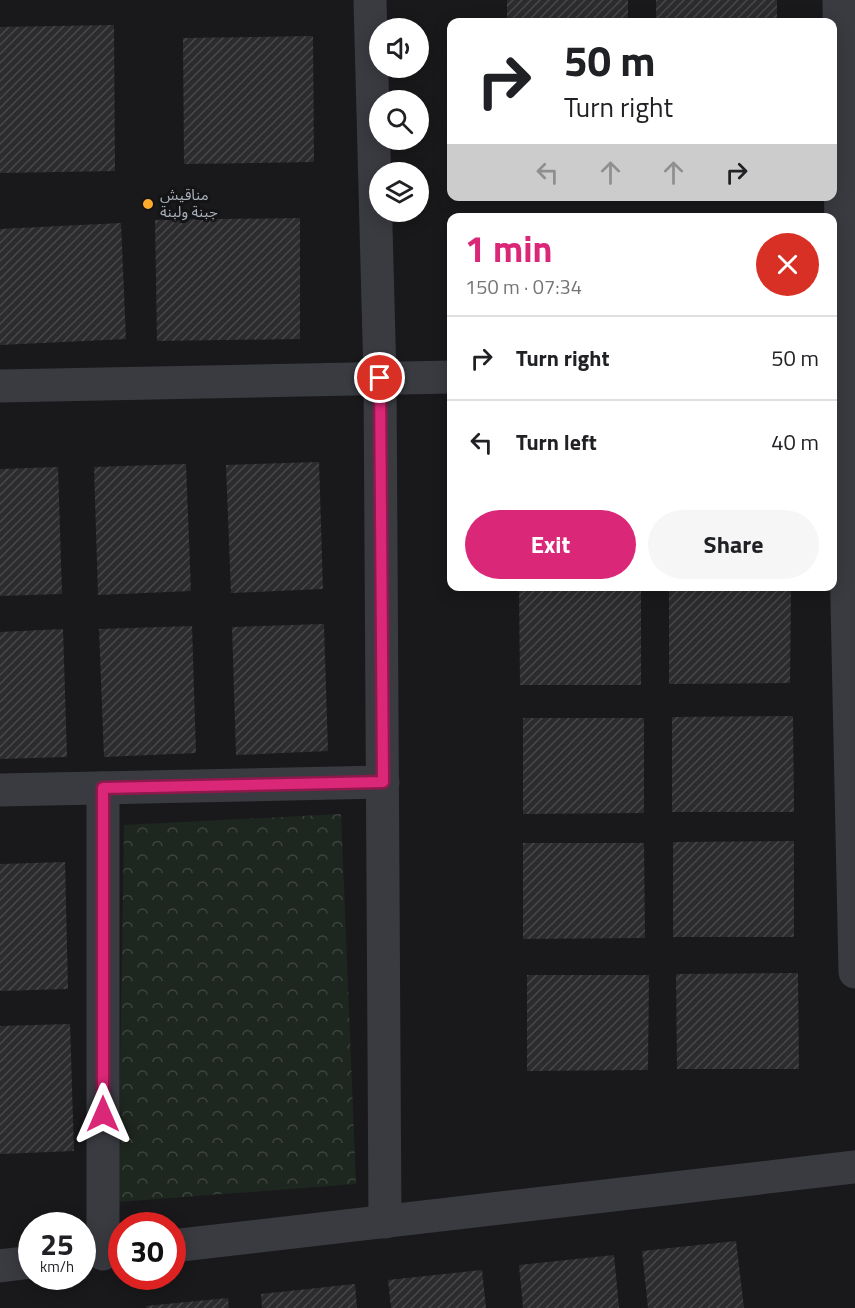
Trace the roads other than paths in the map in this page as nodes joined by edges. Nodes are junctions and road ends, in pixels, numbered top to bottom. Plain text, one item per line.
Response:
1 (370, 0) edge
2 (839, 0) edge
3 (843, 371) edge
4 (447, 377) edge
5 (380, 378) junction
6 (0, 386) edge
7 (383, 782) junction
8 (103, 788) junction
9 (0, 790) edge
10 (855, 972) edge
11 (855, 1167) edge
12 (385, 1222) junction
13 (186, 1244) edge
14 (102, 1254) edge
15 (18, 1264) edge
16 (0, 1266) edge

1 - 5 street
2 - 3 street
3 - 10 street
4 - 5 street
5 - 6 street
5 - 7 street
7 - 8 street
7 - 12 street
8 - 9 street
8 - 14 street
11 - 12 street
12 - 13 street
15 - 16 street

